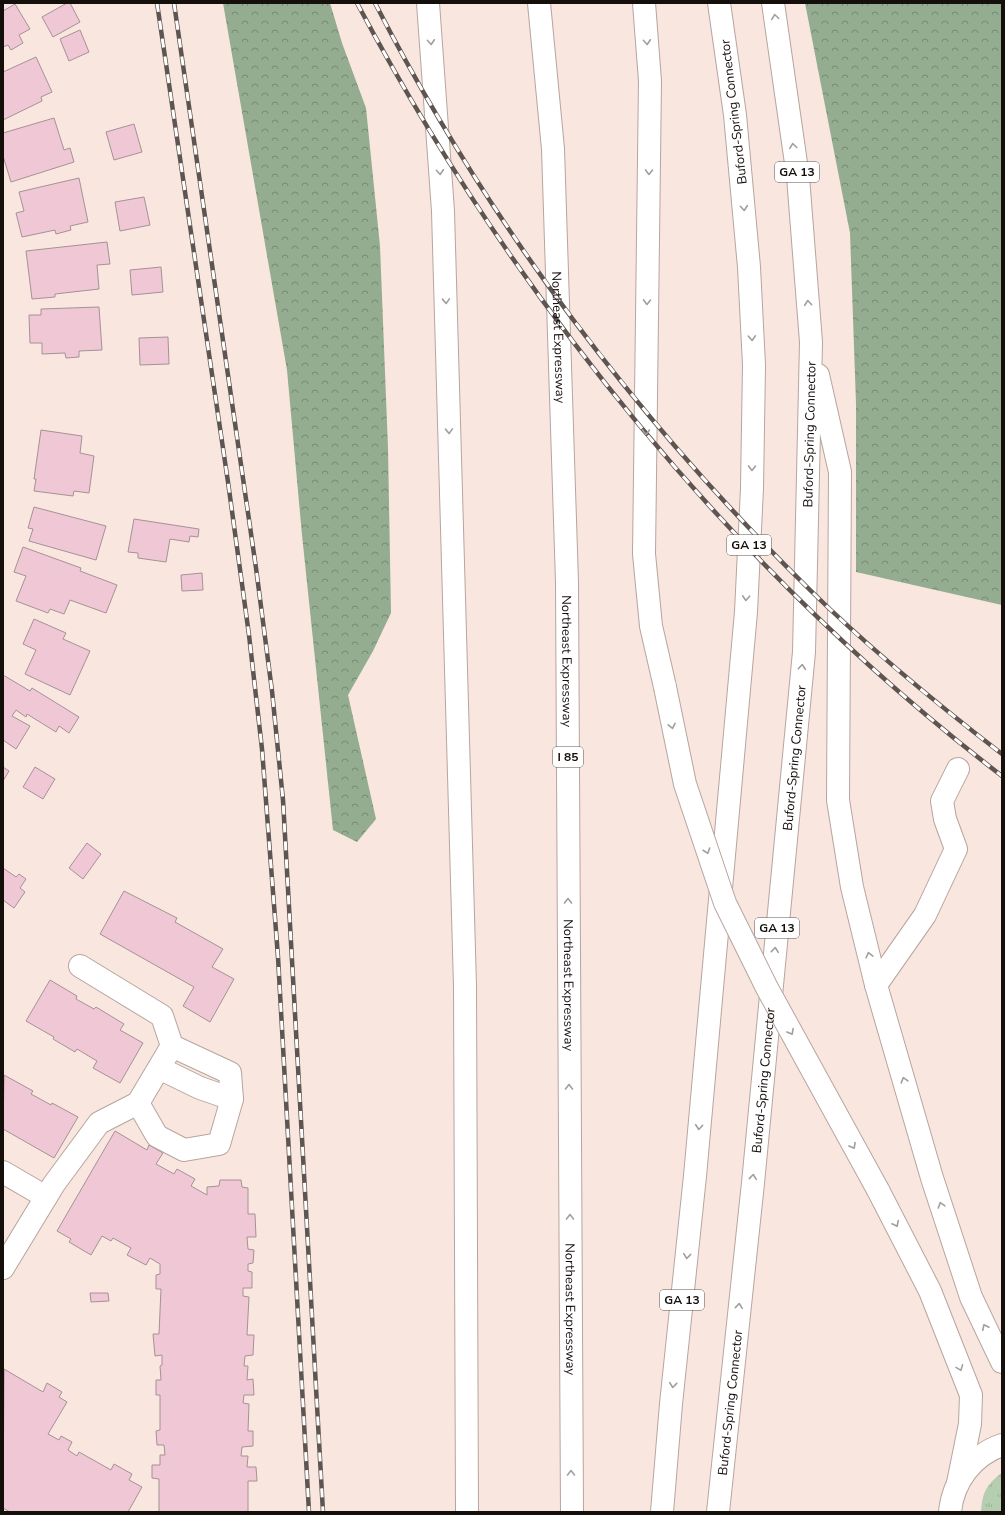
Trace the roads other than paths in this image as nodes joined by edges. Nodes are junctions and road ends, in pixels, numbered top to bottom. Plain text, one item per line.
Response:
1 (428, 3) edge
2 (539, 3) edge
3 (644, 3) edge
4 (719, 3) edge
5 (773, 3) edge
6 (811, 342) junction
7 (958, 769) dead end
8 (80, 966) dead end
9 (876, 985) junction
10 (172, 1046) junction
11 (159, 1068) junction
12 (232, 1099) junction
13 (138, 1104) junction
14 (3, 1172) edge
15 (46, 1197) junction
16 (3, 1268) edge
17 (1002, 1362) edge
18 (1002, 1444) edge
19 (958, 1483) junction
20 (467, 1512) edge
21 (572, 1512) edge
22 (662, 1512) edge
23 (718, 1512) edge
24 (950, 1512) edge

1 -> 20 main road
21 -> 2 main road, Northeast Expressway / I 85
3 -> 19 main road, bridge
4 -> 22 main road, Buford-Spring Connector / GA 13
6 -> 5 main road, Buford-Spring Connector / GA 13
9 -> 6 main road
23 -> 6 main road, Buford-Spring Connector / GA 13
7 - 9 main road
8 - 10 main road
17 -> 9 main road
10 - 11 main road
10 - 12 main road
11 - 12 main road
11 - 13 main road
12 - 13 main road
13 - 15 main road
14 - 15 main road
15 - 16 main road
18 - 19 main road
19 - 24 main road

